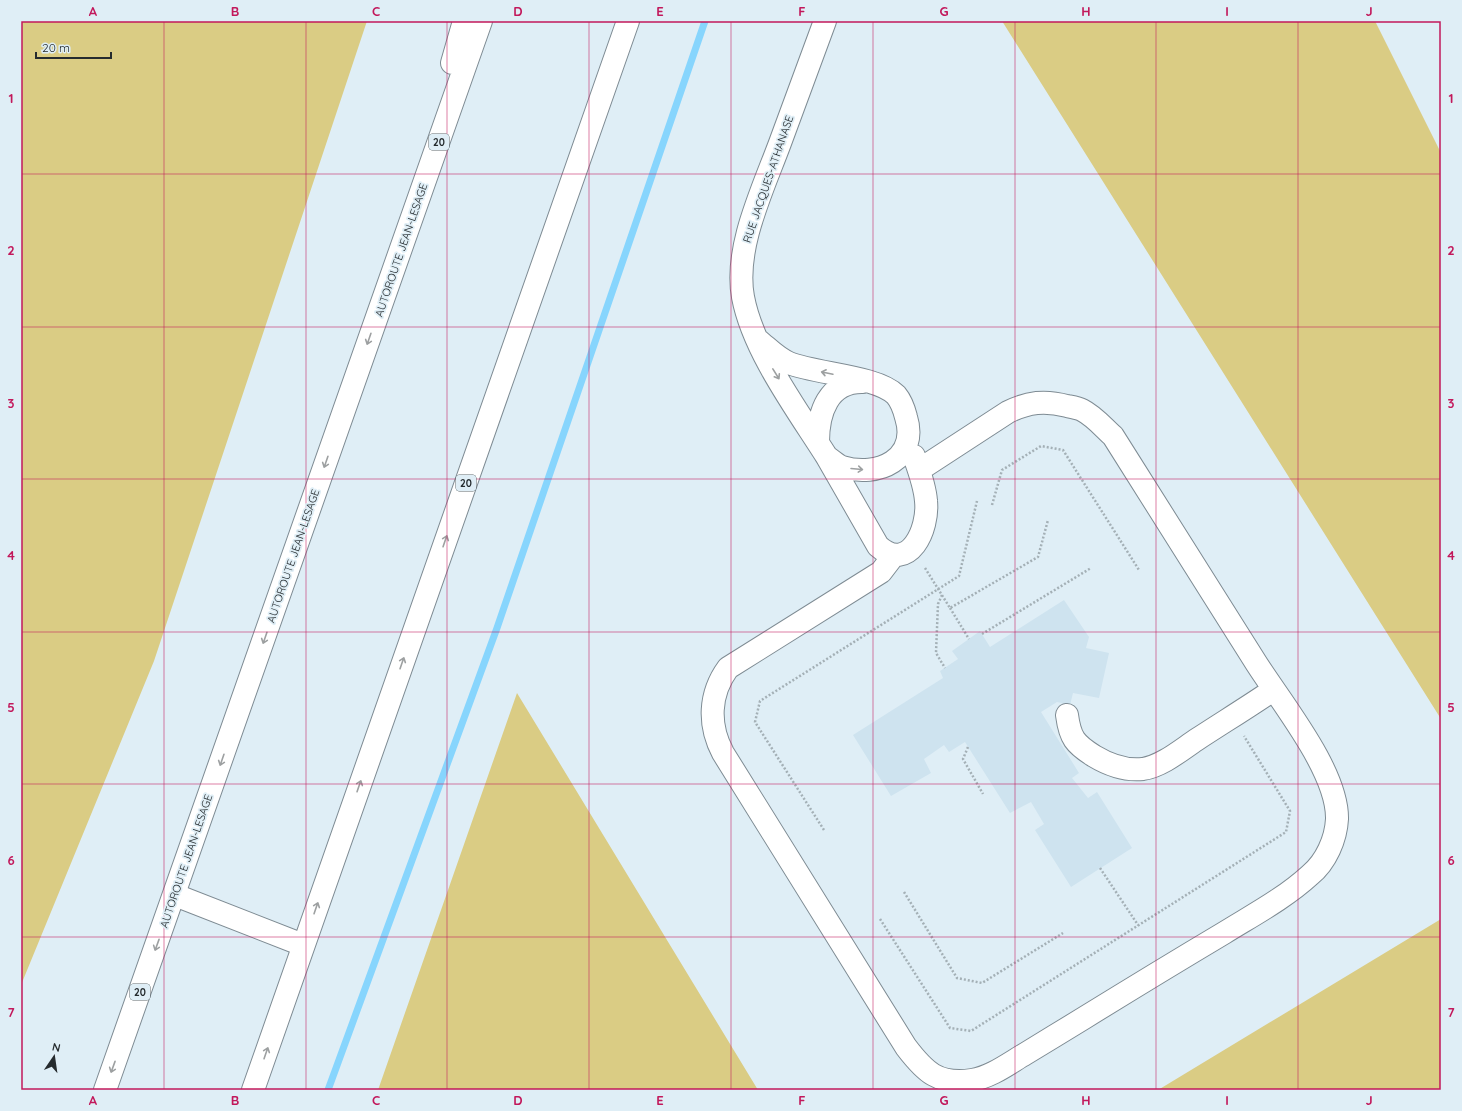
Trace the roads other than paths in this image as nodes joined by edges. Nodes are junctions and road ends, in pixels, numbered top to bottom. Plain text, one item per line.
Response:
1 (464, 21) edge
2 (481, 21) edge
3 (628, 21) edge
4 (825, 21) edge
5 (396, 263) junction
6 (758, 340) junction
7 (870, 382) junction
8 (907, 438) junction
9 (822, 449) junction
10 (919, 470) junction
11 (903, 551) junction
12 (1273, 690) junction
13 (1067, 715) dead end
14 (175, 895) junction
15 (303, 945) junction
16 (105, 1090) edge
17 (253, 1090) edge

1 - 5 main road
2 - 5 main road, AUTOROUTE JEAN-LESAGE / 20
15 -> 3 main road, 20
4 - 6 main road, RUE JACQUES-ATHANASE
5 -> 14 main road, AUTOROUTE JEAN-LESAGE / 20
7 -> 6 main road, RUE JACQUES-ATHANASE
6 -> 9 main road, RUE JACQUES-ATHANASE
7 - 8 main road, RUE JACQUES-ATHANASE
7 - 9 main road
9 -> 8 main road, RUE JACQUES-ATHANASE
8 - 10 main road
9 - 11 main road
10 - 11 main road
10 - 12 main road
11 - 12 main road
12 - 13 main road
14 - 15 main road
14 -> 16 main road, AUTOROUTE JEAN-LESAGE / 20
17 -> 15 main road, 20

